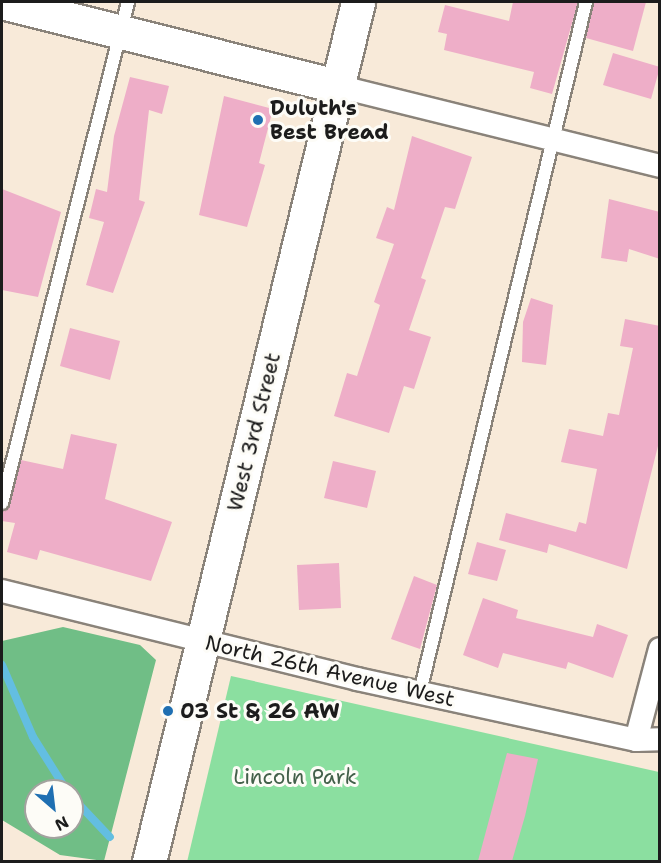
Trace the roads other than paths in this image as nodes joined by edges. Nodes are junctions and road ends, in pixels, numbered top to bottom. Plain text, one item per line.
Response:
1 (2, 2) edge
2 (128, 2) edge
3 (358, 2) edge
4 (586, 2) edge
5 (120, 34) junction
6 (337, 86) junction
7 (551, 141) junction
8 (660, 166) edge
9 (2, 503) edge
10 (2, 591) edge
11 (203, 642) junction
12 (660, 649) edge
13 (420, 692) junction
14 (660, 739) edge
15 (636, 740) junction
16 (148, 861) edge

1 - 5 main road
2 - 5 lane
3 - 6 main road, West 3rd Street
4 - 7 lane
5 - 6 main road
5 - 9 lane
6 - 7 street
6 - 11 main road, West 3rd Street
7 - 8 street
7 - 13 lane
10 - 11 street, North 26th Avenue West
11 - 13 street, North 26th Avenue West
11 - 16 main road, West 3rd Street
12 - 15 street
13 - 15 street, North 26th Avenue West
14 - 15 street, North 26th Avenue West

